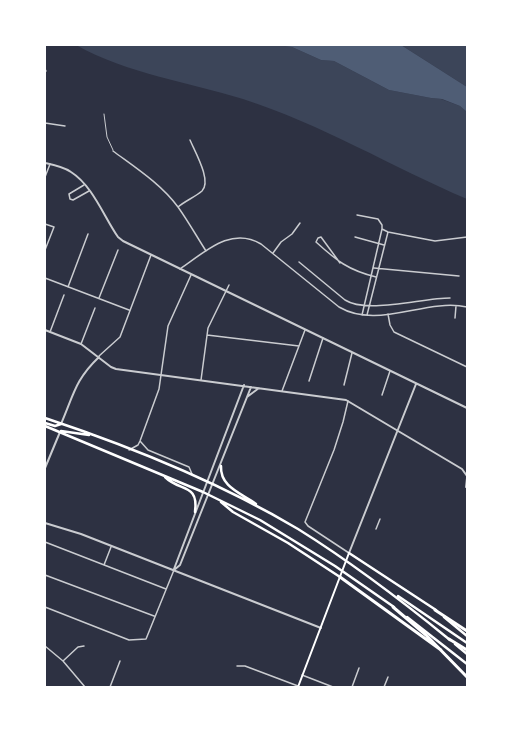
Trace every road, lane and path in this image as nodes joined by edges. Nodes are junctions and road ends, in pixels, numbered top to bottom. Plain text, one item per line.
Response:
1 (104, 114) dead end
2 (45, 123) edge
3 (65, 126) dead end
4 (190, 140) dead end
5 (113, 151) joint
6 (45, 163) edge
7 (50, 164) junction
8 (45, 177) edge
9 (84, 185) junction
10 (89, 191) junction
11 (178, 206) junction
12 (358, 215) dead end
13 (45, 224) edge
14 (300, 224) dead end
15 (382, 229) junction
16 (388, 232) junction
17 (88, 234) dead end
18 (355, 237) dead end
19 (467, 237) edge
20 (379, 244) junction
21 (384, 245) junction
22 (45, 250) edge
23 (118, 250) dead end
24 (206, 251) junction
25 (273, 253) junction
26 (152, 255) junction
27 (299, 262) dead end
28 (340, 264) junction
29 (373, 268) junction
30 (379, 268) junction
31 (180, 269) junction
32 (191, 275) junction
33 (371, 276) junction
34 (459, 276) dead end
35 (376, 277) junction
36 (45, 278) edge
37 (229, 285) dead end
38 (68, 287) junction
39 (226, 292) junction
40 (64, 295) dead end
41 (99, 298) junction
42 (450, 298) dead end
43 (364, 306) junction
44 (368, 306) junction
45 (456, 306) junction
46 (467, 307) edge
47 (95, 308) dead end
48 (130, 311) junction
49 (388, 314) junction
50 (362, 315) junction
51 (367, 316) junction
52 (455, 318) dead end
53 (45, 330) edge
54 (305, 330) junction
55 (50, 332) junction
56 (207, 335) junction
57 (323, 338) junction
58 (81, 344) junction
59 (299, 346) junction
60 (352, 352) junction
61 (99, 357) junction
62 (467, 367) edge
63 (390, 371) junction
64 (161, 375) junction
65 (201, 380) junction
66 (309, 381) dead end
67 (416, 384) junction
68 (244, 385) junction
69 (344, 386) dead end
70 (250, 387) junction
71 (261, 388) junction
72 (282, 391) junction
73 (382, 395) dead end
74 (246, 398) junction
75 (348, 401) junction
76 (467, 408) edge
77 (233, 415) junction
78 (238, 417) junction
79 (45, 418) edge
80 (45, 424) edge
81 (61, 424) junction
82 (396, 430) junction
83 (61, 432) junction
84 (91, 435) junction
85 (140, 441) junction
86 (129, 450) junction
87 (221, 466) junction
88 (45, 468) edge
89 (192, 474) junction
90 (163, 476) junction
91 (467, 477) edge
92 (207, 481) junction
93 (214, 484) junction
94 (467, 488) edge
95 (203, 492) junction
96 (209, 495) junction
97 (220, 500) junction
98 (263, 509) junction
99 (195, 512) junction
100 (380, 519) dead end
101 (45, 522) edge
102 (376, 529) dead end
103 (45, 542) edge
104 (112, 547) junction
105 (349, 553) junction
106 (104, 565) junction
107 (174, 570) junction
108 (45, 575) edge
109 (340, 577) junction
110 (166, 589) junction
111 (386, 589) junction
112 (45, 607) edge
113 (393, 607) junction
114 (435, 610) junction
115 (154, 616) junction
116 (321, 628) junction
117 (467, 631) edge
118 (467, 636) edge
119 (449, 639) junction
120 (467, 643) edge
121 (45, 646) edge
122 (84, 646) dead end
123 (441, 650) junction
124 (467, 650) edge
125 (467, 654) edge
126 (63, 661) junction
127 (120, 661) dead end
128 (467, 664) edge
129 (237, 666) dead end
130 (359, 668) dead end
131 (302, 675) junction
132 (388, 677) dead end
133 (467, 677) edge
134 (298, 686) edge
135 (85, 687) edge
136 (110, 687) edge
137 (333, 687) edge
138 (352, 687) edge
139 (384, 687) edge

1 - 5 lane
2 - 3 street
4 - 11 street
5 - 11 street
6 - 7 street
7 - 8 street
7 - 9 street
9 - 10 street
9 - 10 street
10 - 26 street
11 - 24 street
12 - 15 street
13 - 22 street
14 - 25 street
15 - 16 street
15 - 20 street
16 - 19 street
16 - 21 street
17 - 38 street
18 - 20 street
20 - 21 street
20 - 29 street
21 - 30 street
23 - 41 street
24 - 25 street
24 - 31 street
25 - 50 street
26 - 31 street
26 - 48 street
27 - 43 street
28 - 28 street
28 - 33 street
29 - 30 street
29 - 33 street
30 - 34 street
30 - 35 street
31 - 32 street
32 - 39 street
32 - 64 street
33 - 35 street
33 - 43 street
35 - 44 street
36 - 38 street
37 - 39 street
38 - 41 street
39 - 54 street
39 - 56 street
40 - 55 street
41 - 48 street
42 - 44 street
43 - 44 street
43 - 50 street
44 - 51 street
45 - 46 street
45 - 49 street
45 - 52 street
47 - 58 street
48 - 61 street
49 - 51 street
49 - 62 street
50 - 51 street
53 - 55 street
54 - 57 street
54 - 59 street
55 - 58 street
56 - 59 street
56 - 65 street
57 - 60 street
57 - 66 street
58 - 61 street
59 - 72 street
60 - 63 street
60 - 69 street
61 - 64 street
61 - 81 street
63 - 67 street
63 - 73 street
64 - 65 street
64 - 85 street
65 - 68 street
67 - 76 street
67 - 82 street
68 - 70 street
68 - 77 street
70 - 71 street
70 - 74 street
71 - 72 street
71 - 74 street
72 - 75 street
74 - 78 street
75 - 82 street
75 - 105 street
77 - 78 street
77 - 92 street
78 - 87 street
79 - 81 main road
80 - 81 main road
80 - 83 main road
81 - 84 main road
82 - 91 street
82 - 105 street
83 - 84 main road
83 - 88 street
83 - 90 main road
84 - 86 main road
85 - 86 street
85 - 89 street
86 - 89 main road
87 - 93 street
87 - 98 main road
89 - 92 main road
90 - 95 main road
90 - 99 main road
91 - 94 street
92 - 93 main road
92 - 95 street
93 - 96 street
93 - 98 main road
95 - 96 main road
95 - 99 street
96 - 97 main road
96 - 107 street
97 - 109 main road
97 - 113 main road
98 - 111 main road
99 - 107 street
100 - 102 street
101 - 104 street
103 - 106 street
104 - 106 street
104 - 107 street
105 - 109 main road
105 - 114 main road
106 - 110 street
107 - 110 street
107 - 116 street
108 - 115 street
109 - 116 main road
109 - 123 highway
110 - 115 street
111 - 119 main road
111 - 120 main road
112 - 115 street
113 - 123 highway
113 - 128 main road
114 - 117 highway
114 - 118 main road
116 - 131 main road
119 - 124 highway
119 - 125 main road
121 - 126 street
122 - 126 street
123 - 133 highway
126 - 135 street
127 - 136 street
129 - 134 street
130 - 138 street
131 - 134 main road
131 - 137 street
132 - 139 street

